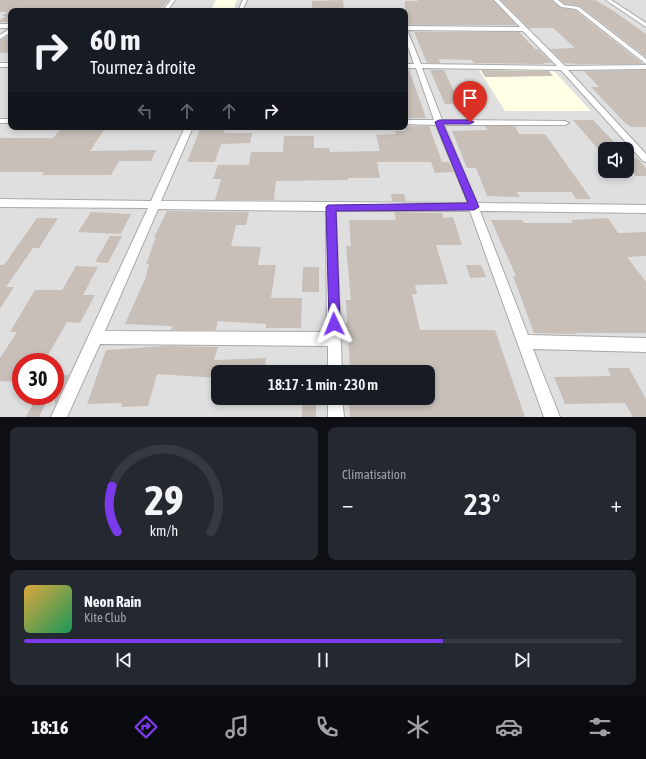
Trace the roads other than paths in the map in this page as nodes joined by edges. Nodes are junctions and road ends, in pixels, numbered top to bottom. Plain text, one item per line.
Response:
1 (173, 0) edge
2 (496, 0) edge
3 (555, 0) edge
4 (608, 0) edge
5 (166, 8) edge
6 (629, 13) junction
7 (646, 17) edge
8 (646, 25) edge
9 (408, 29) edge
10 (523, 29) junction
11 (408, 37) edge
12 (646, 62) edge
13 (408, 66) edge
14 (419, 67) junction
15 (646, 67) edge
16 (563, 68) junction
17 (408, 122) edge
18 (439, 122) junction
19 (565, 123) dead end
20 (188, 130) edge
21 (646, 159) edge
22 (1, 204) edge
23 (154, 206) junction
24 (331, 207) junction
25 (474, 207) junction
26 (646, 209) edge
27 (96, 337) junction
28 (335, 339) junction
29 (524, 342) junction
30 (646, 345) edge
31 (335, 365) edge
32 (335, 405) edge
33 (59, 417) edge
34 (336, 417) edge
35 (552, 417) edge

1 - 5 street
2 - 10 street
3 - 12 street
4 - 6 street
6 - 7 street
6 - 8 street
9 - 10 street
10 - 16 street
11 - 14 street
13 - 14 street
14 - 16 street
14 - 18 street
15 - 16 street
16 - 21 street
17 - 18 street
18 - 19 street
18 - 25 street
20 - 23 street
22 - 23 street
23 - 24 street
23 - 27 street
24 - 25 street
24 - 28 street
25 - 26 street
25 - 29 street
27 - 28 street
27 - 33 street
28 - 31 street
29 - 30 street
29 - 35 street
32 - 34 street

